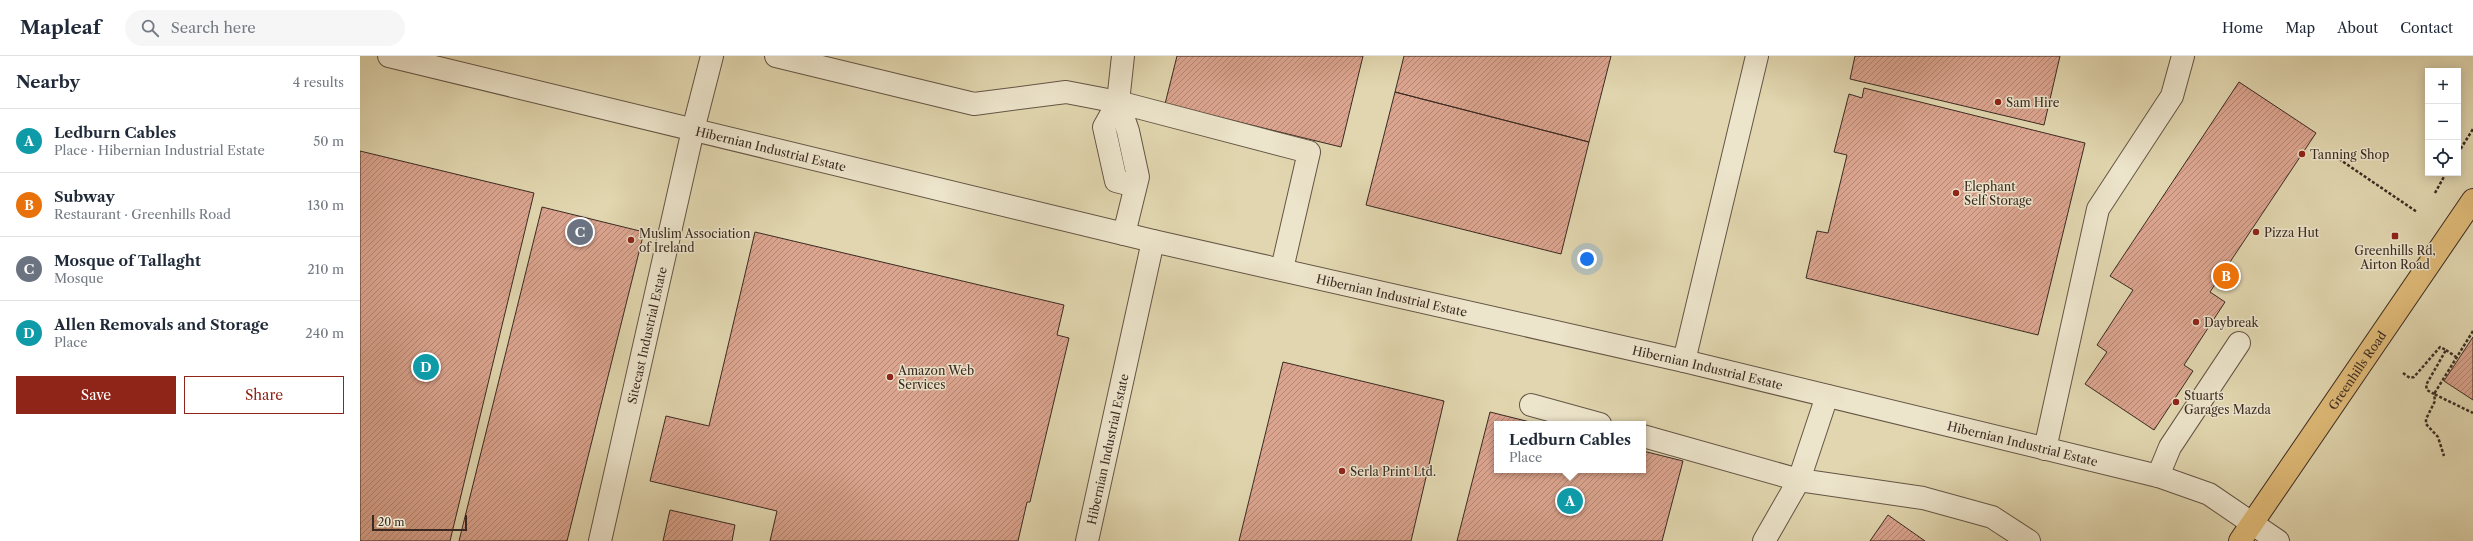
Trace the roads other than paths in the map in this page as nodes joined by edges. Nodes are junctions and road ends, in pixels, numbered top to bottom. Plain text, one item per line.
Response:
1 (389, 56) edge
2 (712, 56) edge
3 (776, 56) edge
4 (1123, 56) edge
5 (1757, 56) edge
6 (2183, 56) edge
7 (1118, 102) junction
8 (693, 130) junction
9 (2473, 200) edge
10 (1124, 234) junction
11 (1153, 241) junction
12 (1282, 269) junction
13 (2238, 343) dead end
14 (1684, 361) junction
15 (1827, 396) junction
16 (1532, 405) dead end
17 (1589, 421) edge
18 (1646, 437) edge
19 (2045, 449) junction
20 (2158, 476) junction
21 (1799, 480) junction
22 (2246, 532) edge
23 (600, 541) edge
24 (1087, 541) edge
25 (1764, 541) edge
26 (2029, 541) edge
27 (2278, 541) edge

1 - 8 street, Hibernian Industrial Estate
2 - 8 street, Sitecast Industrial Estate
3 - 7 street
4 - 7 street
5 - 14 street
6 - 19 street
7 - 10 street
7 - 12 street
8 - 10 street, Hibernian Industrial Estate
8 - 23 street, Sitecast Industrial Estate
9 - 22 main road, Greenhills Road
10 - 11 street, Hibernian Industrial Estate
11 - 12 street, Hibernian Industrial Estate
11 - 24 street, Hibernian Industrial Estate
12 - 14 street, Hibernian Industrial Estate
13 - 20 street
14 - 15 street, Hibernian Industrial Estate
15 - 19 street, Hibernian Industrial Estate
15 - 21 street
16 - 17 street
18 - 21 street
19 - 20 street, Hibernian Industrial Estate
20 - 22 street, Hibernian Industrial Estate
21 - 25 street
21 - 26 street
22 - 27 street, Hibernian Industrial Estate

